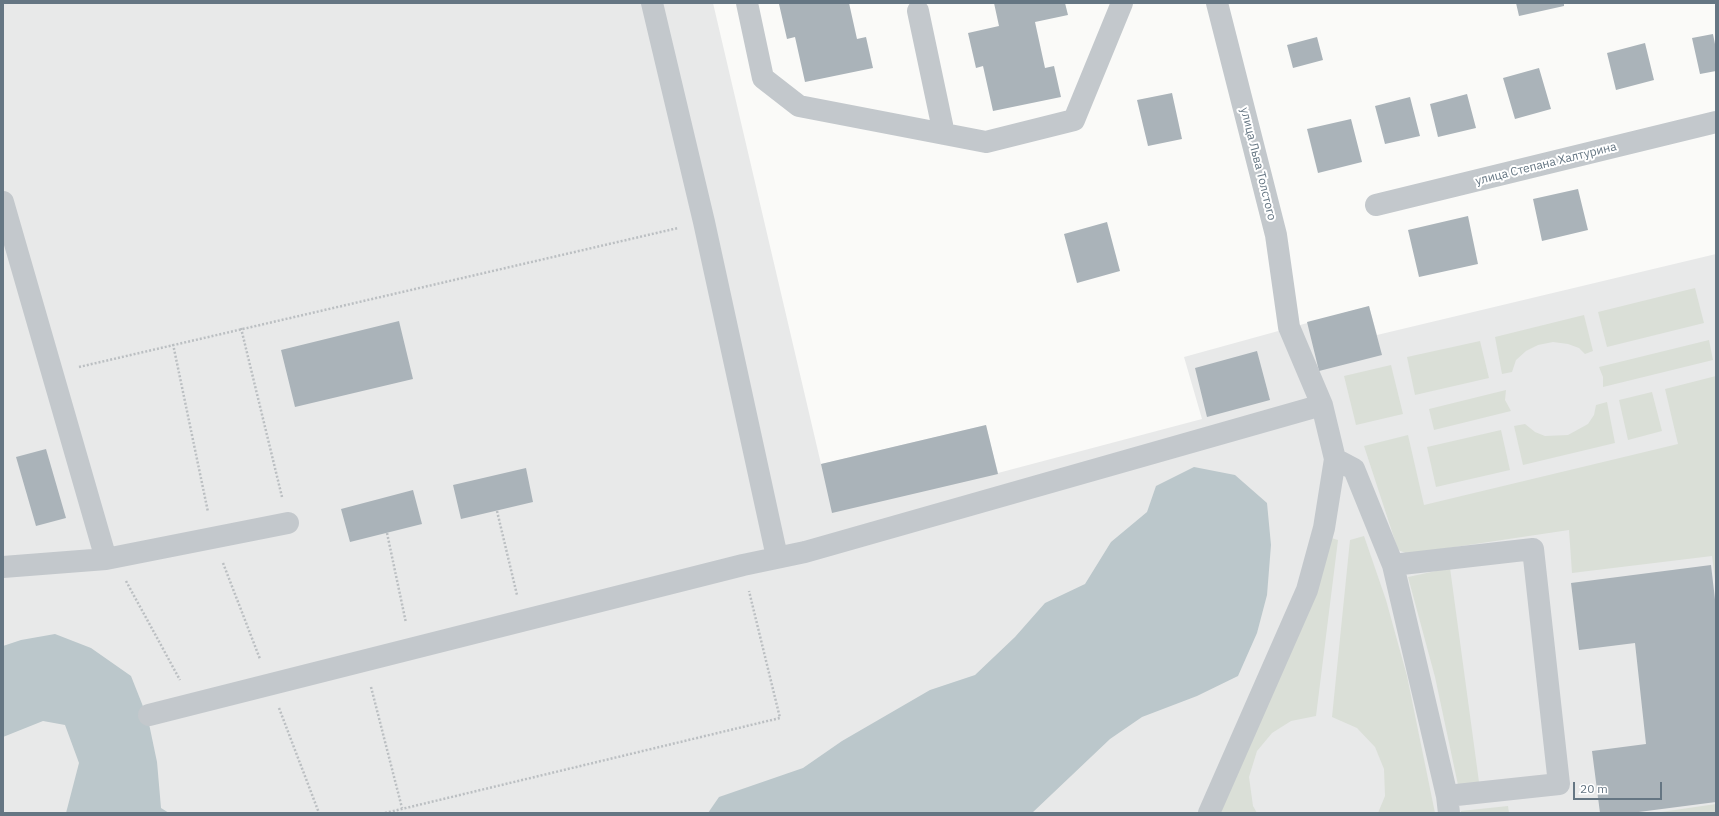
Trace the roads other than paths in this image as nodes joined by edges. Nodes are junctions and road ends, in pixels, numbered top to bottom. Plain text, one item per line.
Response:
1 (652, 3) edge
2 (747, 3) edge
3 (1122, 3) edge
4 (1217, 3) edge
5 (918, 11) dead end
6 (1716, 122) edge
7 (944, 134) junction
8 (3, 202) edge
9 (1376, 205) dead end
10 (1322, 405) junction
11 (1335, 459) junction
12 (288, 523) road end
13 (777, 557) junction
14 (106, 559) junction
15 (1394, 565) junction
16 (3, 567) edge
17 (149, 715) dead end
18 (1448, 805) edge
19 (1209, 813) edge

1 - 13 street
2 - 7 street
3 - 7 street
4 - 10 street, улица Льва Толстого
5 - 7 street
6 - 9 street, улица Степана Халтурина
8 - 14 street
10 - 11 street, улица Льва Толстого
10 - 13 street
11 - 15 street
11 - 19 street
12 - 14 street
13 - 17 street
14 - 16 street
15 - 18 street
15 - 18 street

